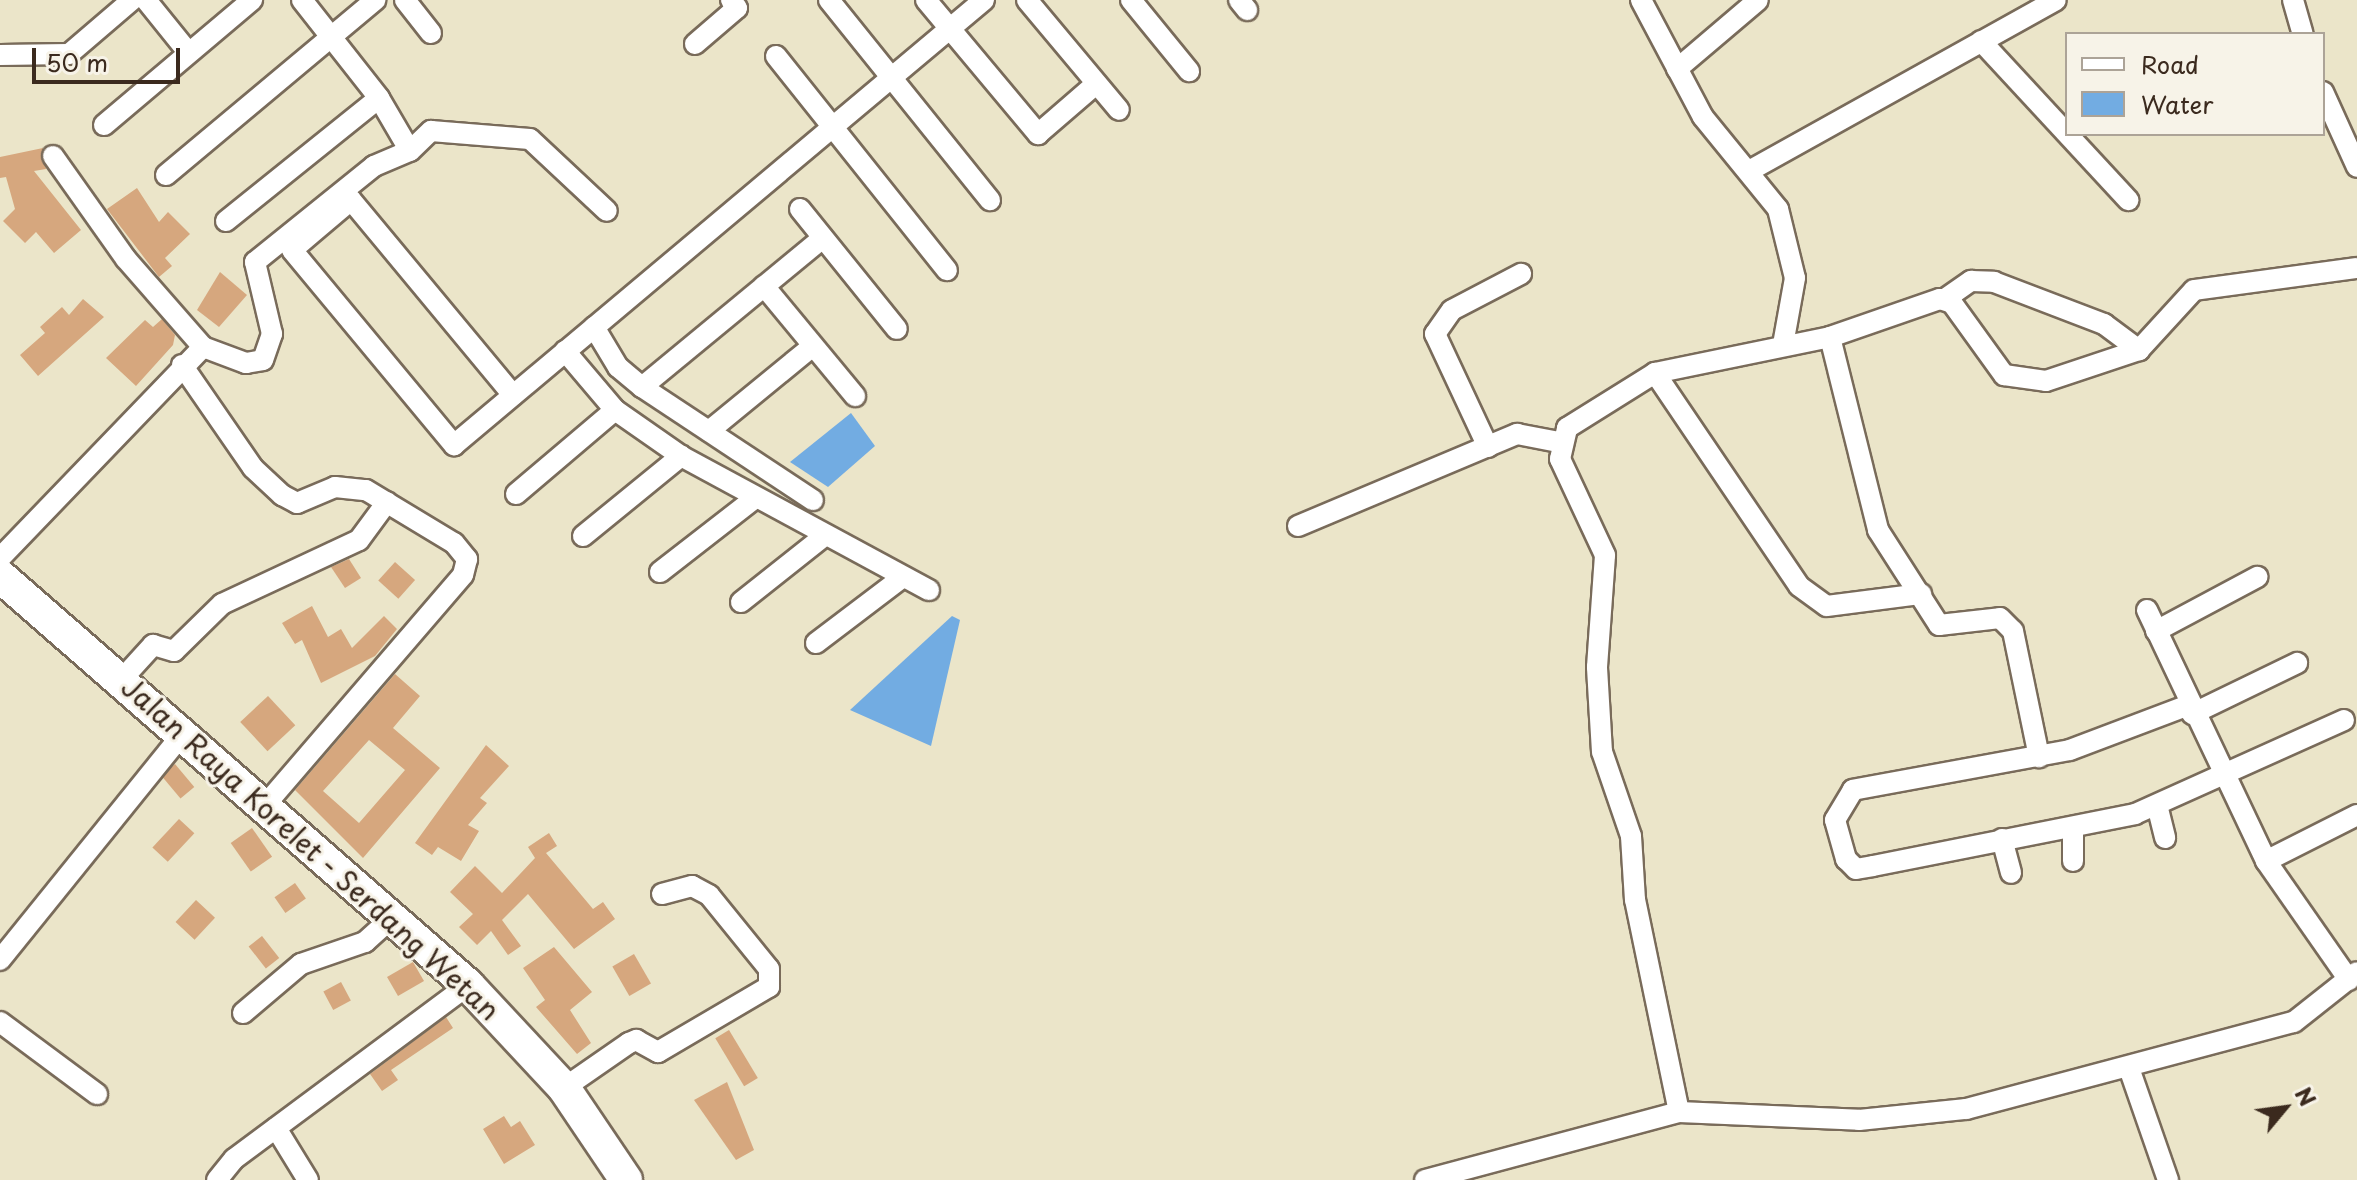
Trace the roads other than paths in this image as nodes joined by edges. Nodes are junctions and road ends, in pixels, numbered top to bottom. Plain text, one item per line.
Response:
1 (132, 0) edge
2 (146, 0) edge
3 (252, 0) edge
4 (302, 0) edge
5 (375, 0) edge
6 (405, 0) edge
7 (731, 0) edge
8 (829, 0) edge
9 (926, 0) edge
10 (984, 0) edge
11 (1027, 0) edge
12 (1131, 0) edge
13 (1641, 0) edge
14 (1758, 0) edge
15 (2056, 0) edge
16 (2293, 0) edge
17 (950, 29) junction
18 (2302, 32) edge
19 (431, 33) dead end
20 (330, 36) junction
21 (1981, 41) junction
22 (695, 44) dead end
23 (188, 52) junction
24 (0, 55) edge
25 (776, 56) dead end
26 (1677, 69) junction
27 (1189, 71) dead end
28 (892, 78) junction
29 (1096, 84) junction
30 (2325, 96) edge
31 (379, 98) junction
32 (1119, 110) dead end
33 (104, 125) dead end
34 (832, 127) junction
35 (2065, 132) edge
36 (2069, 136) edge
37 (410, 151) junction
38 (53, 156) dead end
39 (2357, 165) edge
40 (1749, 171) junction
41 (166, 175) dead end
42 (990, 200) dead end
43 (2128, 200) dead end
44 (800, 209) dead end
45 (607, 211) dead end
46 (226, 221) dead end
47 (823, 238) junction
48 (2357, 268) edge
49 (947, 270) dead end
50 (1521, 274) dead end
51 (764, 286) junction
52 (1945, 299) junction
53 (594, 327) junction
54 (897, 329) dead end
55 (1830, 337) junction
56 (1783, 345) junction
57 (813, 346) junction
58 (203, 347) junction
59 (2139, 350) junction
60 (565, 351) junction
61 (182, 365) junction
62 (1655, 373) junction
63 (642, 387) junction
64 (513, 395) junction
65 (855, 396) dead end
66 (615, 410) junction
67 (709, 431) junction
68 (1559, 442) junction
69 (1488, 447) junction
70 (681, 456) junction
71 (516, 494) dead end
72 (755, 498) junction
73 (813, 500) dead end
74 (387, 502) junction
75 (1298, 526) dead end
76 (583, 536) dead end
77 (823, 537) junction
78 (0, 558) edge
79 (660, 572) dead end
80 (0, 576) edge
81 (903, 577) junction
82 (2257, 577) dead end
83 (929, 590) dead end
84 (1921, 594) junction
85 (741, 602) dead end
86 (2147, 610) dead end
87 (2156, 631) junction
88 (816, 643) dead end
89 (2297, 663) dead end
90 (123, 678) junction
91 (2190, 709) junction
92 (2344, 720) dead end
93 (185, 731) junction
94 (2039, 757) junction
95 (2224, 776) junction
96 (267, 803) junction
97 (2157, 805) junction
98 (2357, 815) edge
99 (2073, 829) junction
100 (2165, 838) dead end
101 (2002, 839) junction
102 (2073, 861) dead end
103 (2266, 861) junction
104 (2011, 873) dead end
105 (662, 894) dead end
106 (394, 916) junction
107 (0, 960) edge
108 (2353, 976) edge
109 (468, 985) junction
110 (243, 1013) dead end
111 (0, 1022) edge
112 (2129, 1068) junction
113 (564, 1088) junction
114 (97, 1094) dead end
115 (1679, 1112) junction
116 (276, 1128) junction
117 (217, 1180) edge
118 (308, 1180) edge
119 (626, 1180) edge
120 (1425, 1180) edge
121 (2168, 1180) edge

1 - 24 street
2 - 23 street
3 - 23 street
4 - 20 street
5 - 20 street
6 - 19 street
7 - 22 street
8 - 28 street
9 - 17 street
10 - 17 street
11 - 29 street
12 - 27 street
13 - 26 street
14 - 26 street
15 - 21 street
16 - 18 street
17 - 28 street
17 - 29 street
20 - 31 street
20 - 41 street
21 - 35 street
21 - 40 street
23 - 33 street
25 - 34 street
26 - 40 street
28 - 34 street
28 - 42 street
29 - 32 street
30 - 39 street
31 - 37 street
31 - 46 street
34 - 49 street
34 - 53 street
36 - 43 street
37 - 45 street
37 - 58 street
38 - 58 street
40 - 56 street
44 - 47 street
47 - 51 street
47 - 54 street
48 - 59 street
50 - 69 street
51 - 57 street
51 - 63 street
52 - 55 street
52 - 59 street
52 - 59 street
53 - 60 street
53 - 63 street
55 - 56 street
55 - 84 street
56 - 62 street
57 - 65 street
57 - 67 street
58 - 61 street
60 - 64 street
60 - 66 street
61 - 74 street
61 - 78 street
62 - 68 street
62 - 84 street
63 - 67 street
64 - 64 street
66 - 70 street
66 - 71 street
67 - 73 street
68 - 69 street
68 - 115 street
69 - 75 street
70 - 72 street
70 - 76 street
72 - 77 street
72 - 79 street
74 - 90 street
74 - 96 street
77 - 81 street
77 - 85 street
80 - 90 main road, Jalan Raya Korelet - Serdang Wetan
81 - 83 street
81 - 88 street
82 - 87 street
84 - 94 street
86 - 87 street
87 - 91 street
89 - 91 street
90 - 93 main road, Jalan Raya Korelet - Serdang Wetan
91 - 94 street
91 - 95 street
92 - 95 street
93 - 96 main road, Jalan Raya Korelet - Serdang Wetan
93 - 107 street
94 - 101 street
95 - 97 street
95 - 103 street
96 - 106 main road, Jalan Raya Korelet - Serdang Wetan
97 - 99 street
97 - 100 street
98 - 103 street
99 - 101 street
99 - 102 street
101 - 104 street
103 - 108 street
105 - 113 street
106 - 109 main road, Jalan Raya Korelet - Serdang Wetan
106 - 110 street
108 - 112 street
109 - 113 main road, Jalan Raya Korelet - Serdang Wetan
109 - 116 street
111 - 114 street
112 - 115 street
112 - 121 street
113 - 119 main road, Jalan Raya Korelet - Serdang Wetan
115 - 120 street
116 - 117 street
116 - 118 street

